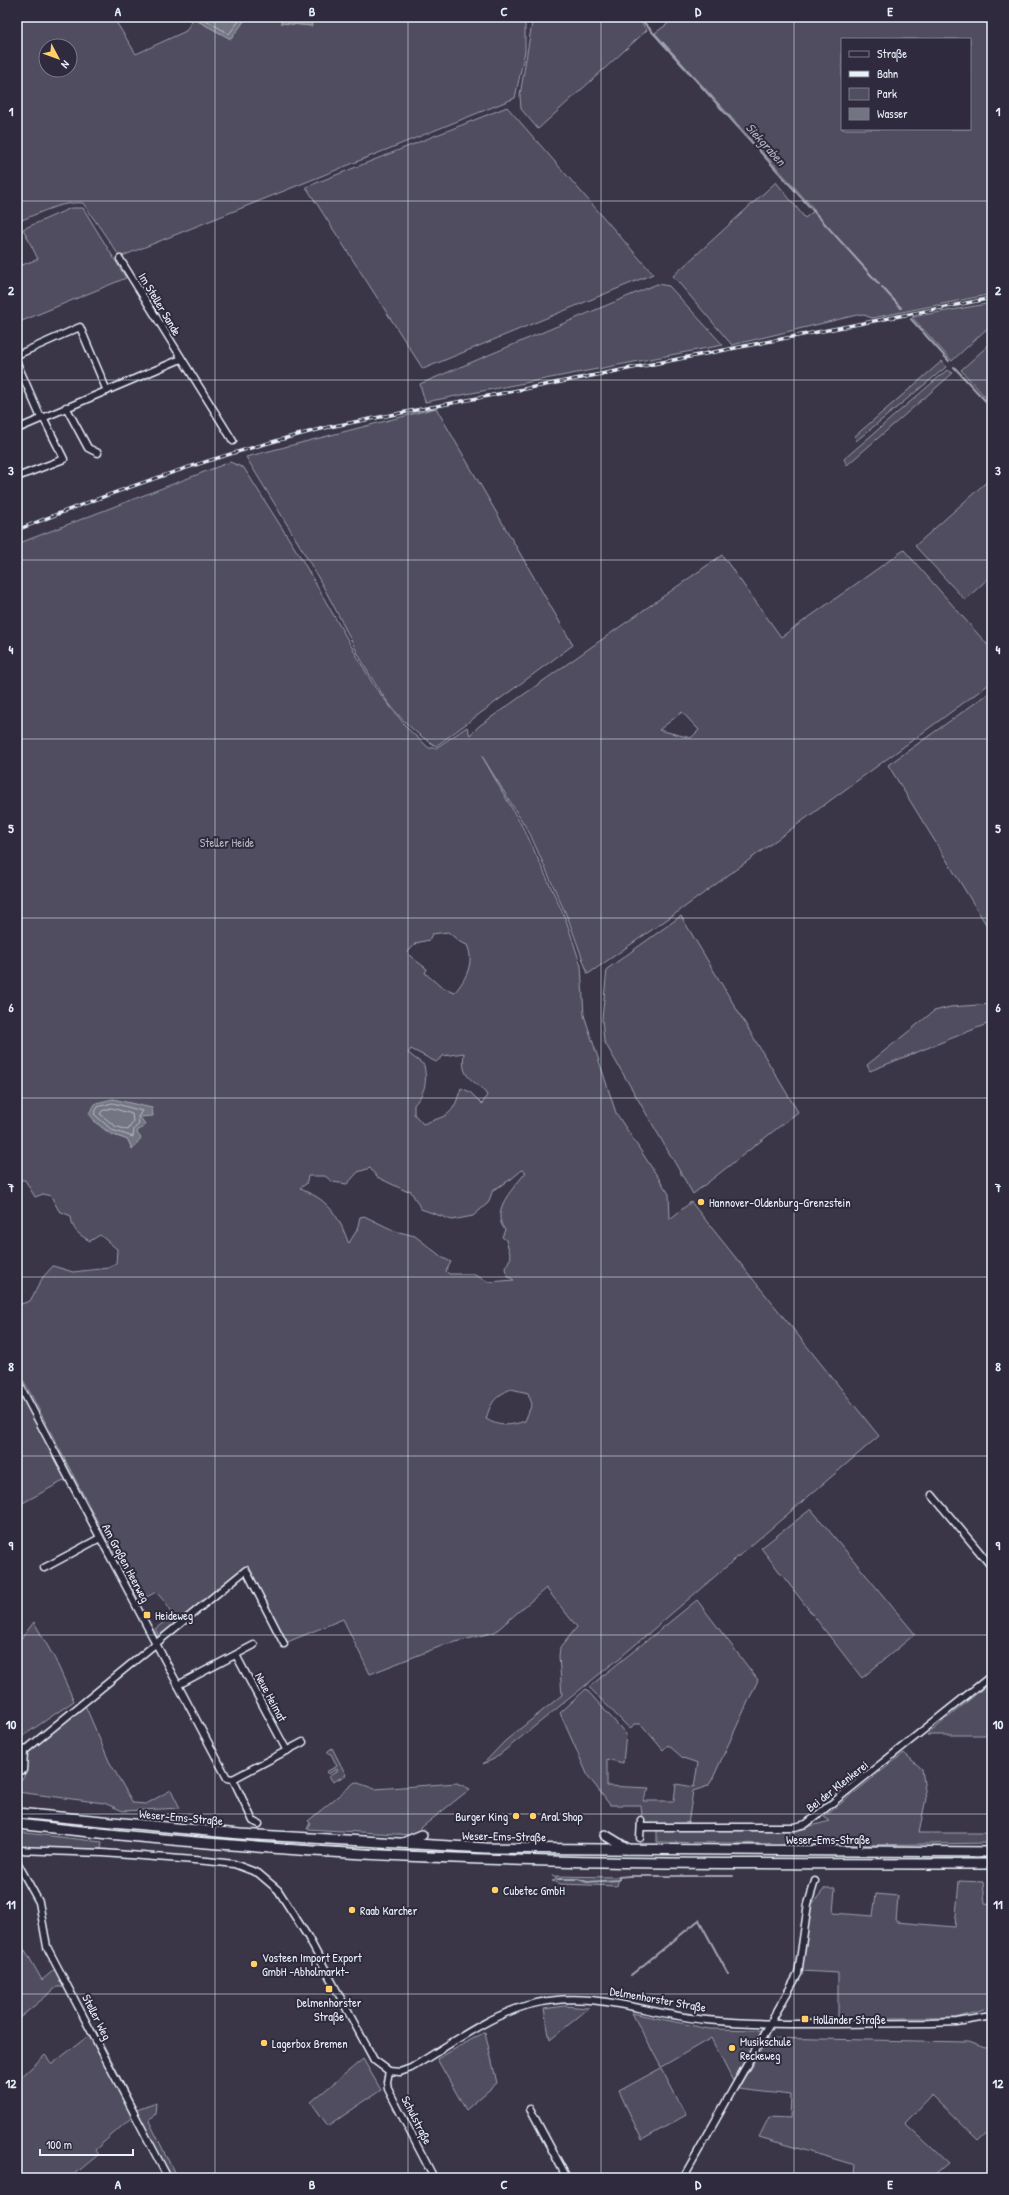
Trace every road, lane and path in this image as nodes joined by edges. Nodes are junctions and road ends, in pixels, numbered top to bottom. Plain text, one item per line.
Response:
1 (120, 259) dead end
2 (17, 355) edge
3 (180, 360) junction
4 (17, 363) edge
5 (107, 391) junction
6 (66, 407) junction
7 (42, 418) junction
8 (17, 429) edge
9 (233, 441) dead end
10 (98, 452) dead end
11 (17, 478) edge
12 (17, 1380) edge
13 (932, 1495) dead end
14 (100, 1538) junction
15 (992, 1567) edge
16 (44, 1568) dead end
17 (156, 1643) junction
18 (284, 1644) dead end
19 (254, 1645) dead end
20 (236, 1654) junction
21 (992, 1675) edge
22 (178, 1686) junction
23 (303, 1742) dead end
24 (24, 1751) junction
25 (287, 1751) junction
26 (17, 1757) edge
27 (17, 1771) edge
28 (230, 1779) junction
29 (17, 1812) edge
30 (641, 1820) dead end
31 (17, 1824) edge
32 (258, 1824) dead end
33 (641, 1827) junction
34 (422, 1835) dead end
35 (605, 1835) dead end
36 (640, 1838) dead end
37 (401, 1844) junction
38 (17, 1850) edge
39 (631, 1850) junction
40 (992, 1852) edge
41 (17, 1862) edge
42 (992, 1864) edge
43 (815, 1881) dead end
44 (992, 2016) edge
45 (772, 2023) junction
46 (389, 2071) junction
47 (530, 2109) dead end
48 (168, 2178) edge
49 (434, 2178) edge
50 (567, 2178) edge
51 (683, 2178) edge

1 - 3 street, Im Steller Sande
2 - 5 street
3 - 5 street
3 - 9 street, Im Steller Sande
4 - 7 street
5 - 6 street
6 - 7 street
6 - 10 street
7 - 8 street
7 - 11 street
12 - 14 street, Am Großen Heerweg
13 - 15 street
14 - 16 street
14 - 17 street, Am Großen Heerweg
17 - 18 street
17 - 22 street, Am Großen Heerweg
17 - 24 street
19 - 20 street
20 - 22 street
20 - 25 street, Neue Heimat
21 - 33 street, Bei der Klenkerei
22 - 28 street, Am Großen Heerweg
23 - 25 street
24 - 26 street
24 - 27 street
25 - 28 street
28 - 32 street, Am Großen Heerweg
29 - 37 highway, Weser-Ems-Straße
30 - 33 street
31 - 42 highway, Weser-Ems-Straße
33 - 36 street
34 - 37 highway
35 - 39 highway
37 - 39 highway, Weser-Ems-Straße
38 - 46 street
39 - 40 highway, Weser-Ems-Straße
41 - 48 street, Steller Weg
43 - 45 street
44 - 45 street, Delmenhorster Straße
45 - 46 street, Delmenhorster Straße
45 - 51 street
46 - 49 street, Schulstraße
47 - 50 street

